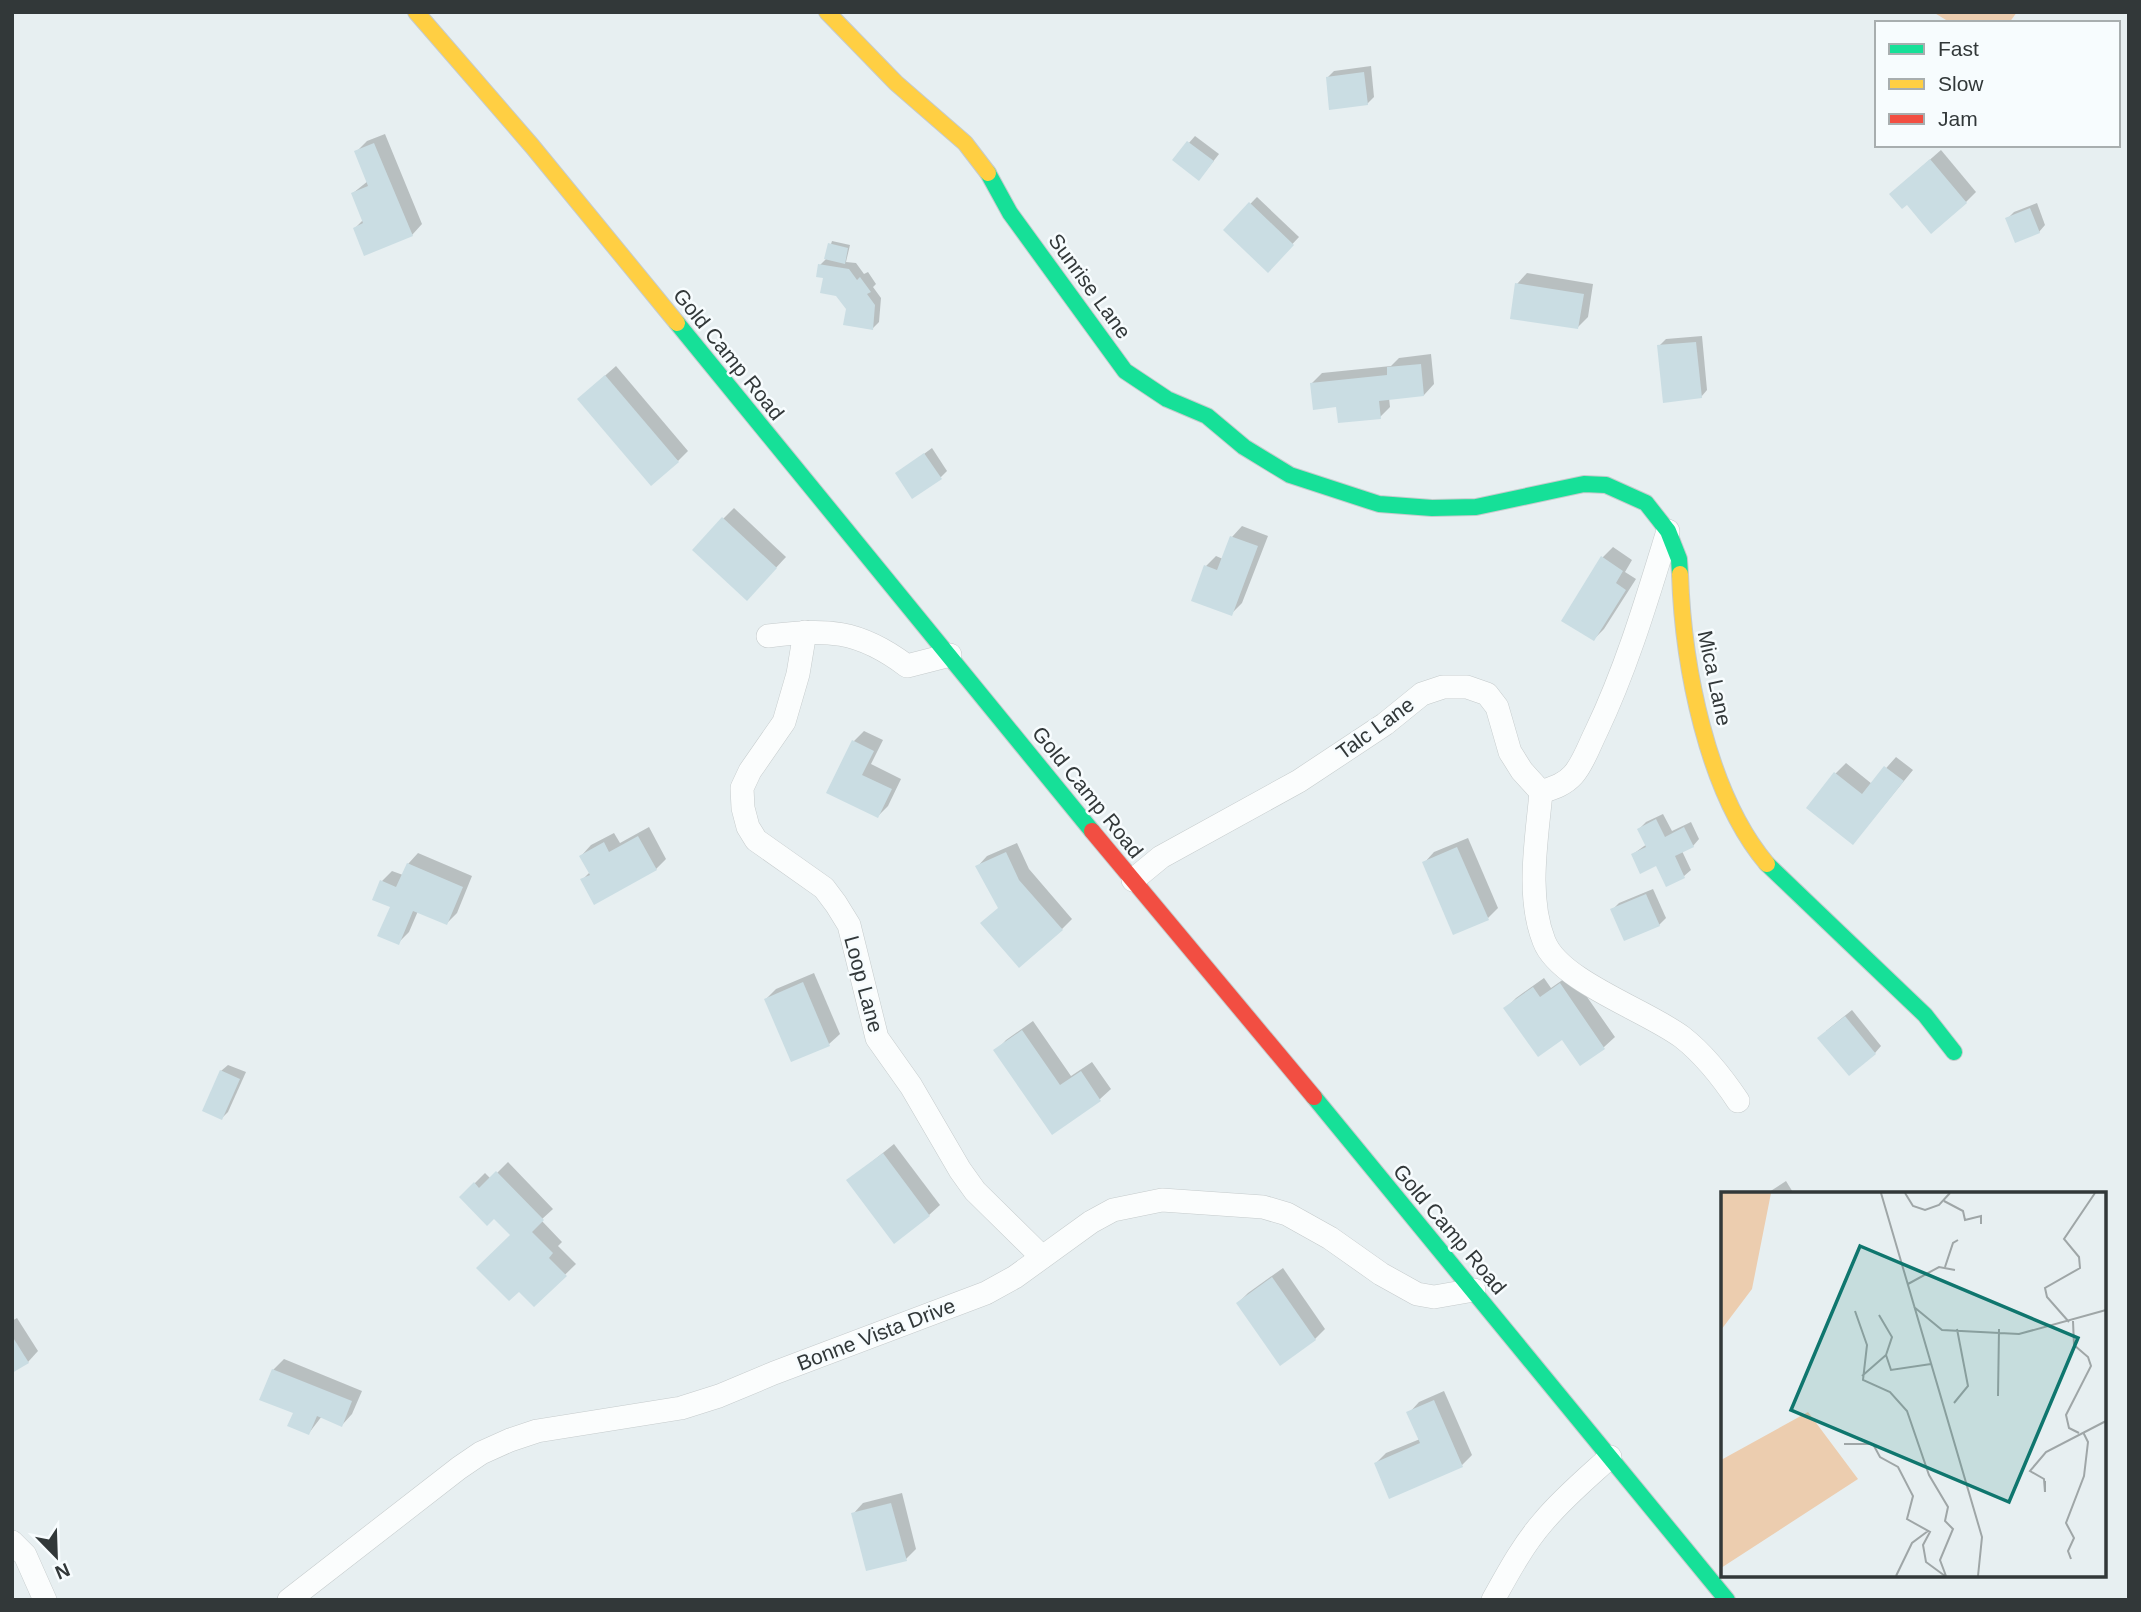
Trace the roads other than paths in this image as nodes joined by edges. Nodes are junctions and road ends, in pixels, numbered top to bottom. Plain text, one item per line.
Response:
1 (416, 12) edge
2 (827, 12) edge
3 (1379, 504) joint
4 (1668, 530) junction
5 (806, 632) junction
6 (768, 636) dead end
7 (950, 654) junction
8 (1541, 792) junction
9 (1133, 880) junction
10 (1954, 1052) dead end
11 (1738, 1101) dead end
12 (1042, 1257) junction
13 (1474, 1290) junction
14 (1610, 1457) junction
15 (12, 1542) edge
16 (45, 1600) edge
17 (289, 1600) edge
18 (1493, 1600) edge
19 (1727, 1600) edge

1 - 7 street, Gold Camp Road
2 - 3 street, Sunrise Lane
3 - 4 street, Mica Lane
4 - 8 street
4 - 10 street, Mica Lane
5 - 6 street
5 - 7 street
5 - 12 street, Loop Lane
7 - 9 street, Gold Camp Road
8 - 9 street, Talc Lane
8 - 11 street
9 - 13 street, Gold Camp Road
12 - 13 street, Bonne Vista Drive
12 - 17 street, Bonne Vista Drive
13 - 14 street, Gold Camp Road
14 - 18 street
14 - 19 street, Gold Camp Road
15 - 16 street

